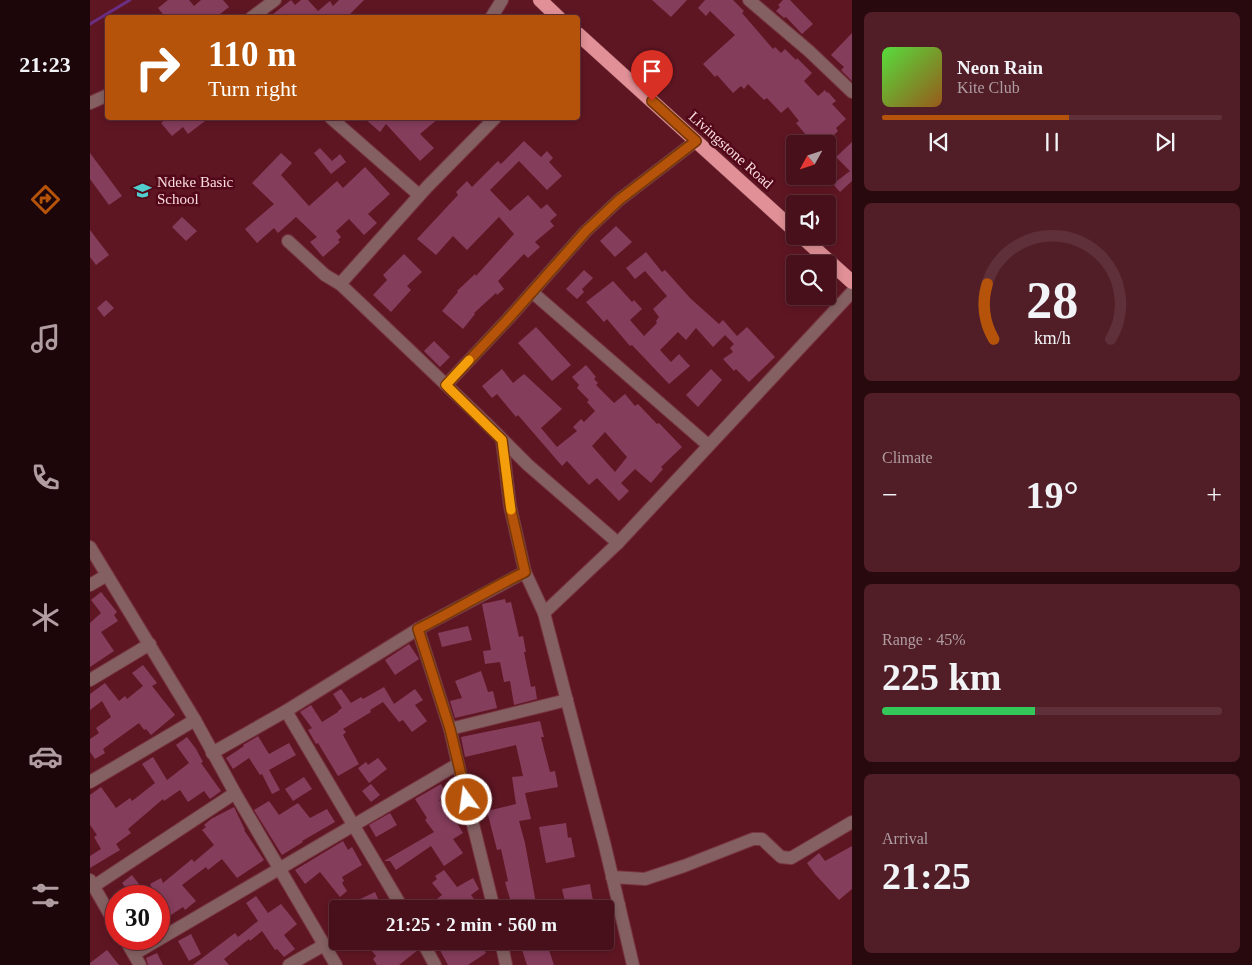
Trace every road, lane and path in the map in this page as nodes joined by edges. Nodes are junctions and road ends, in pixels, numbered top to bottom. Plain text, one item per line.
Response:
1 (275, 0) edge
2 (502, 0) edge
3 (540, 0) edge
4 (750, 0) edge
5 (255, 15) edge
6 (493, 15) edge
7 (557, 15) edge
8 (580, 36) edge
9 (852, 92) edge
10 (105, 96) edge
11 (90, 103) edge
12 (333, 120) edge
13 (493, 120) edge
14 (696, 141) junction
15 (419, 195) junction
16 (786, 222) edge
17 (288, 241) dead end
18 (811, 245) edge
19 (852, 282) edge
20 (340, 284) junction
21 (532, 292) junction
22 (852, 292) edge
23 (446, 385) junction
24 (502, 440) junction
25 (708, 445) junction
26 (618, 543) junction
27 (90, 547) edge
28 (525, 572) junction
29 (107, 575) junction
30 (90, 585) edge
31 (544, 613) junction
32 (418, 629) junction
33 (150, 644) junction
34 (90, 680) edge
35 (567, 700) junction
36 (286, 711) junction
37 (195, 720) junction
38 (450, 729) junction
39 (212, 753) junction
40 (458, 764) junction
41 (90, 782) edge
42 (235, 793) junction
43 (852, 822) edge
44 (353, 825) junction
45 (280, 868) junction
46 (612, 877) junction
47 (92, 883) edge
48 (398, 900) edge
49 (492, 900) edge
50 (618, 905) junction
51 (105, 906) edge
52 (614, 906) edge
53 (324, 945) junction
54 (427, 950) edge
55 (503, 950) edge
56 (137, 960) edge
57 (289, 965) edge
58 (336, 965) edge
59 (436, 965) edge
60 (506, 965) edge
61 (633, 965) edge

1 - 5 street
2 - 6 street
3 - 7 highway
4 - 9 street
8 - 14 highway, Livingstone Road
10 - 11 street
12 - 15 street
13 - 15 street
14 - 16 highway, Livingstone Road
14 - 21 street
15 - 20 street
17 - 20 street
18 - 19 highway
20 - 23 street
21 - 23 street
21 - 25 street
22 - 25 street
23 - 24 street
24 - 26 street
24 - 28 street
25 - 26 street
26 - 31 street
27 - 29 street
28 - 31 street
28 - 32 street
29 - 30 street
29 - 33 street
31 - 35 street
32 - 36 street
32 - 38 street
33 - 34 street
33 - 37 street
35 - 38 street
35 - 46 street
36 - 39 street
36 - 44 street
37 - 39 street
37 - 41 street
38 - 40 street
39 - 42 street
40 - 44 street
40 - 49 street
42 - 45 street
42 - 47 street
43 - 46 street
44 - 45 street
44 - 48 street
45 - 53 street
45 - 56 street
46 - 50 street
47 - 51 street
50 - 52 street
50 - 61 street
53 - 57 street
53 - 58 street
54 - 59 street
55 - 60 street

